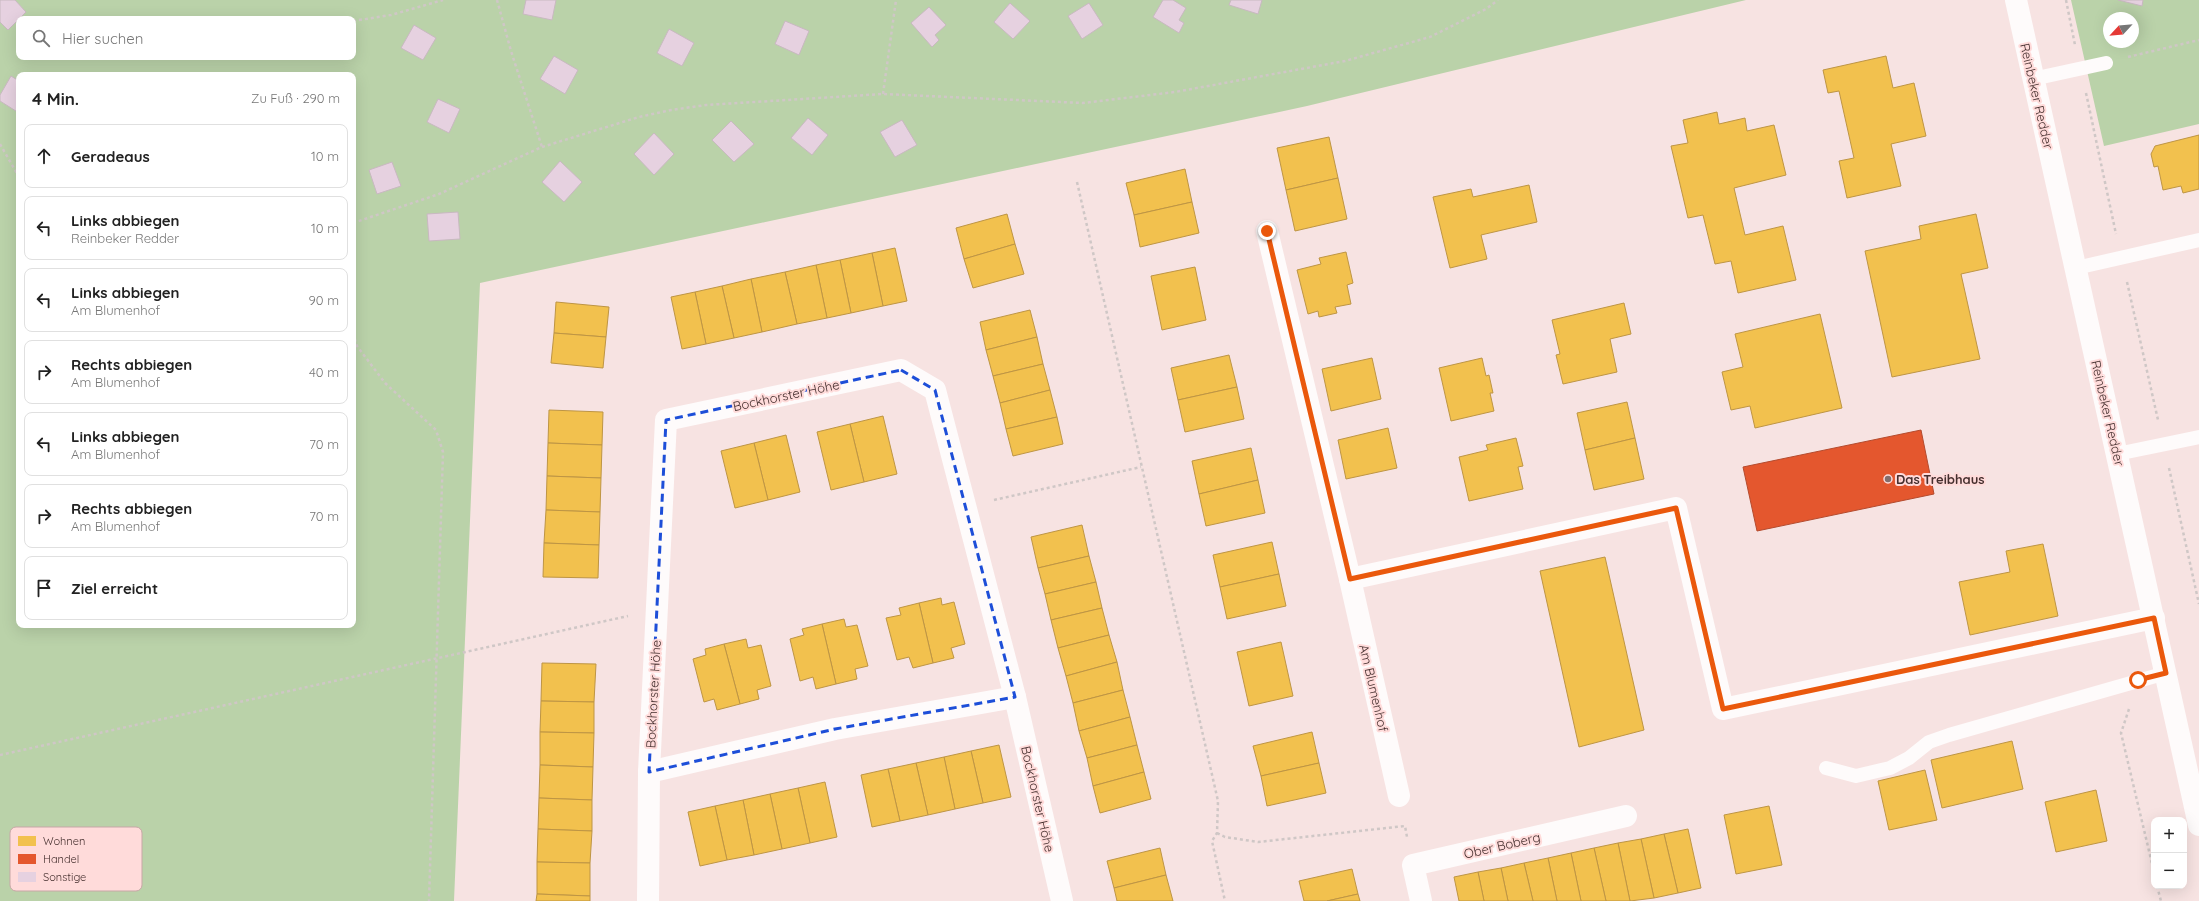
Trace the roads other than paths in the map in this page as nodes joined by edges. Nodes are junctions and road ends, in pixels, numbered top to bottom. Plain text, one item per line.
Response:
1 (2016, 0) edge
2 (2106, 63) road end
3 (2033, 79) junction
4 (1267, 231) dead end
5 (2199, 240) edge
6 (2076, 268) junction
7 (2199, 437) edge
8 (2117, 454) junction
9 (1350, 579) junction
10 (2154, 618) junction
11 (2166, 673) junction
12 (1015, 697) junction
13 (1826, 768) dead end
14 (649, 772) junction
15 (1399, 796) dead end
16 (1626, 816) dead end
17 (2199, 825) edge
18 (648, 901) edge
19 (1062, 901) edge
20 (1421, 901) edge

1 - 3 street, Reinbeker Redder
2 - 3 lane
3 - 6 street, Reinbeker Redder
4 - 9 street, Am Blumenhof
5 - 6 lane
6 - 8 street, Reinbeker Redder
7 - 8 lane
8 - 10 street, Reinbeker Redder
9 - 10 street
9 - 15 street, Am Blumenhof
10 - 11 street, Reinbeker Redder
11 - 13 lane
11 - 17 street, Reinbeker Redder
12 - 14 street
12 - 14 street, Bockhorster Höhe
12 - 19 street, Bockhorster Höhe
14 - 18 street, Bockhorster Höhe
16 - 20 street, Ober Boberg

